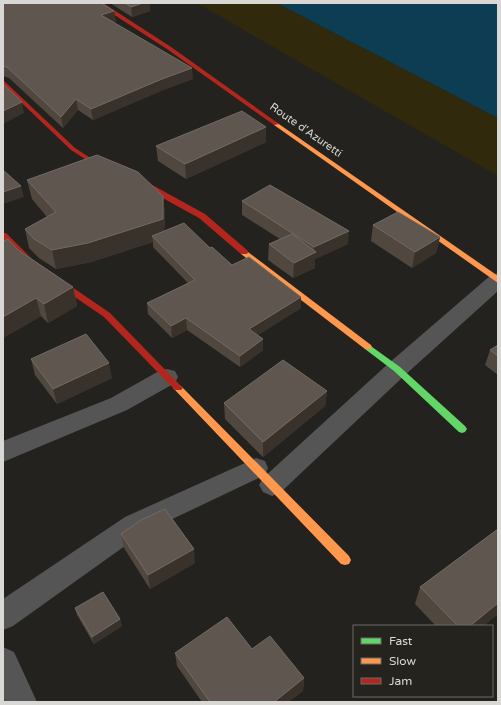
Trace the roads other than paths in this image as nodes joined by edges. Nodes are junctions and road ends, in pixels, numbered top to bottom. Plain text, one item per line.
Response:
1 (99, 3) edge
2 (3, 82) edge
3 (3, 235) edge
4 (498, 280) edge
5 (397, 369) junction
6 (167, 377) junction
7 (462, 429) dead end
8 (3, 452) edge
9 (264, 476) junction
10 (345, 560) dead end
11 (3, 616) edge
12 (3, 662) edge
13 (21, 702) edge

1 - 4 street, Route d'Azuretti
2 - 5 street
3 - 6 street
4 - 5 street
5 - 7 street
5 - 9 street
6 - 8 street
6 - 9 street
9 - 10 street
9 - 11 street
12 - 13 street

